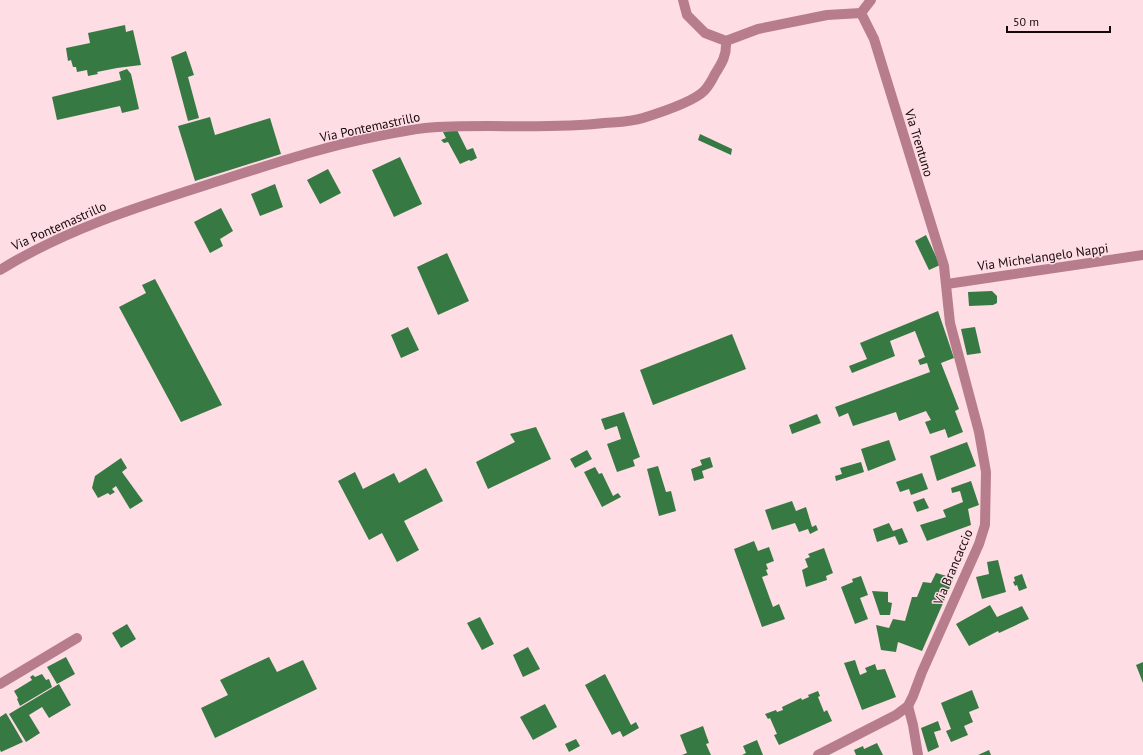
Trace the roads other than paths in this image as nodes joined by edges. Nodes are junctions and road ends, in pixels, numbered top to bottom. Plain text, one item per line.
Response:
1 (683, 0) edge
2 (871, 0) edge
3 (861, 13) junction
4 (726, 41) junction
5 (1143, 255) edge
6 (0, 270) edge
7 (947, 284) junction
8 (77, 638) dead end
9 (0, 684) edge
10 (908, 706) junction
11 (818, 755) edge
12 (918, 755) edge

1 - 4 street
2 - 3 street
3 - 4 street
3 - 7 street, Via Trentuno
4 - 6 street, Via Pontemastrillo
5 - 7 street, Via Michelangelo Nappi
7 - 10 street, Via Brancaccio
8 - 9 street
10 - 11 street
10 - 12 street

